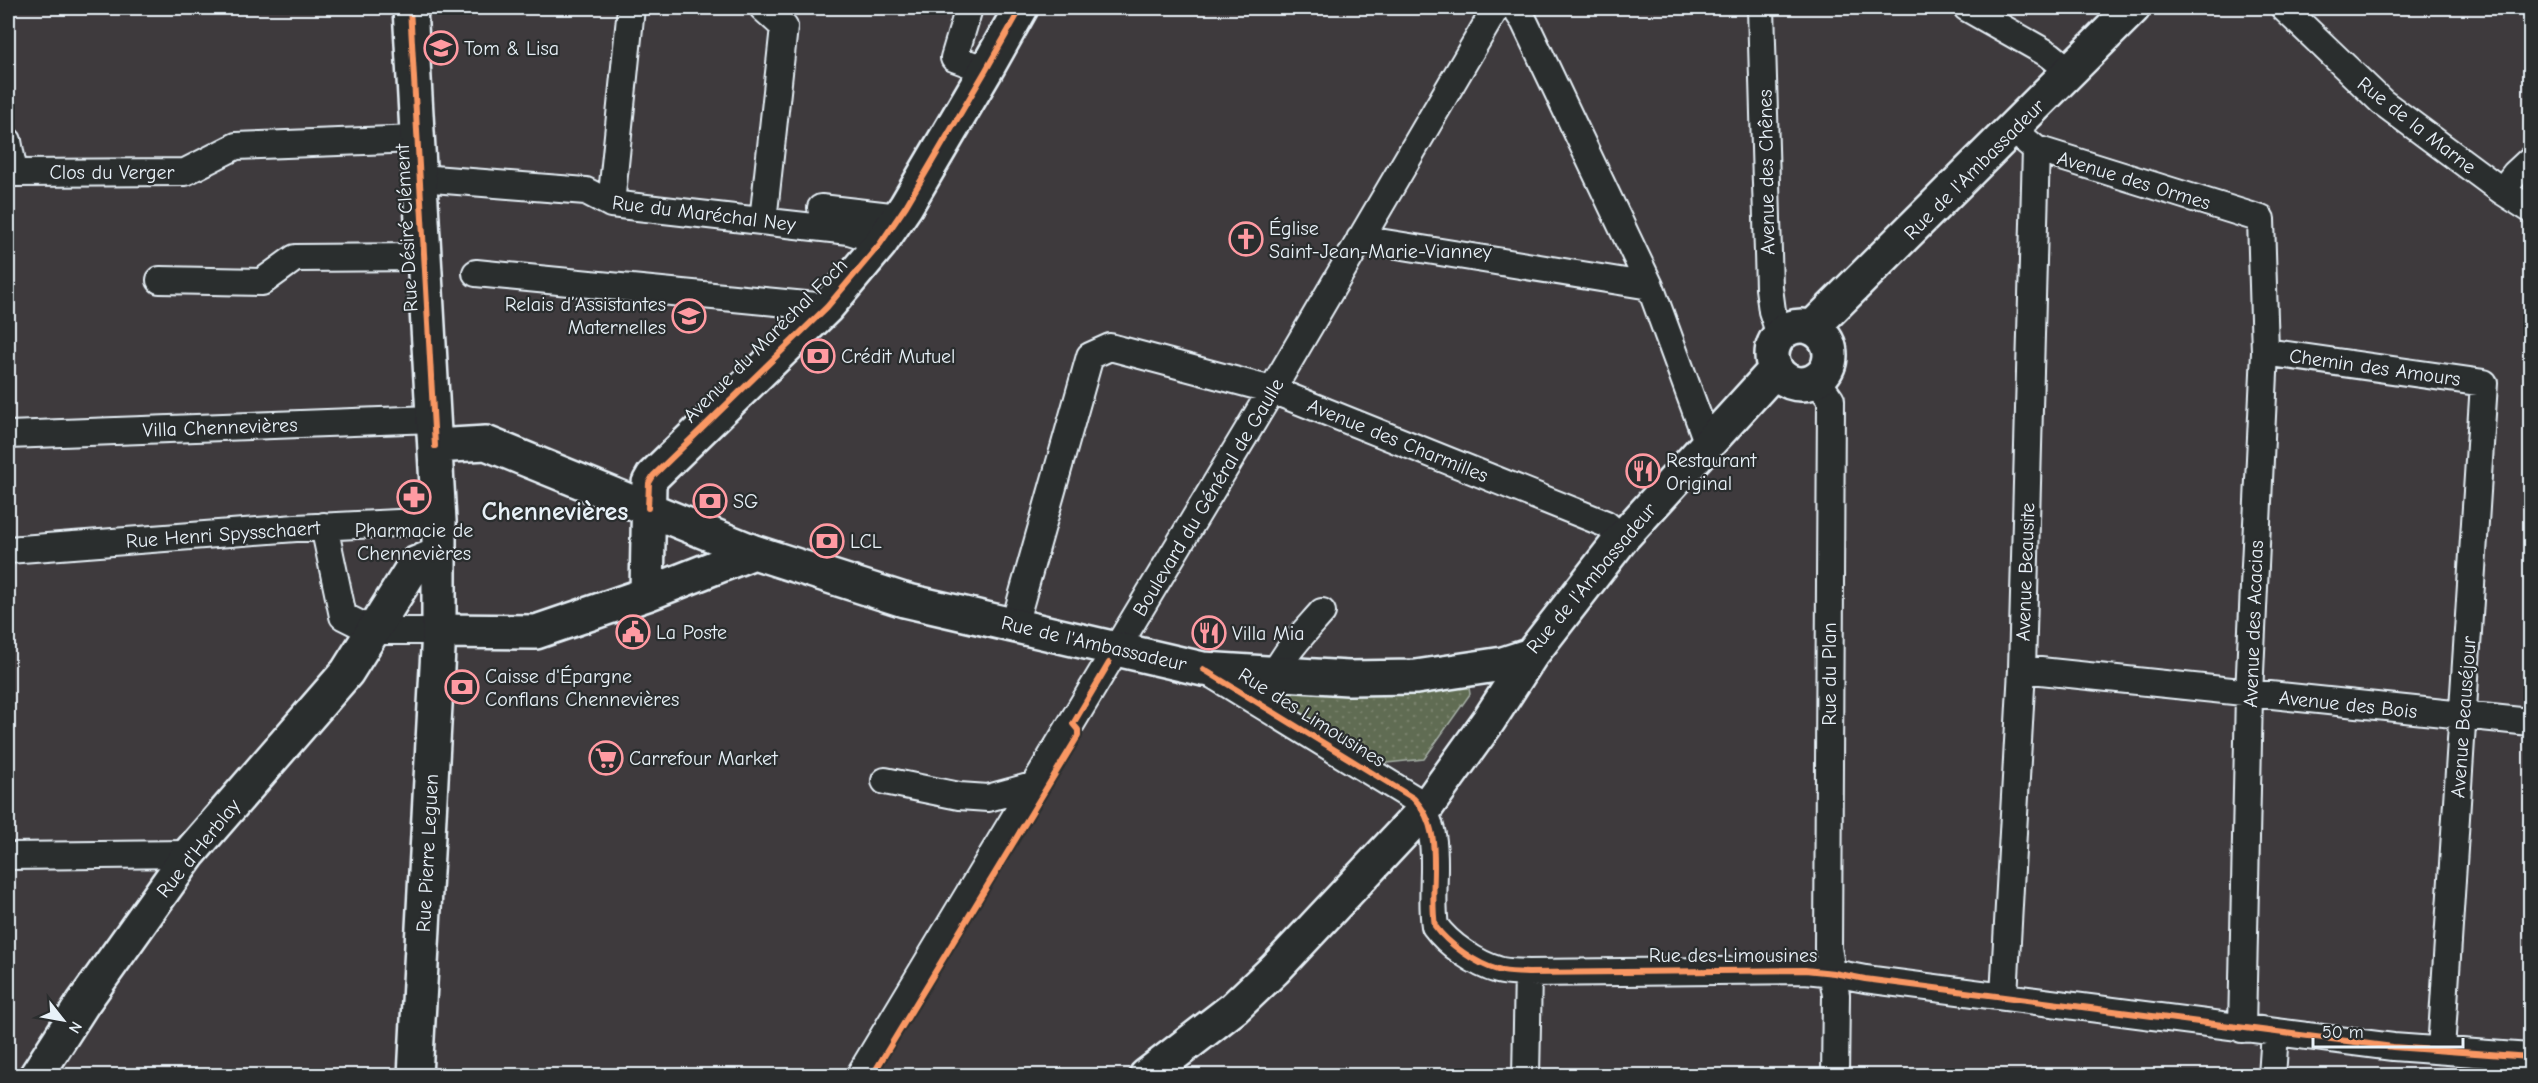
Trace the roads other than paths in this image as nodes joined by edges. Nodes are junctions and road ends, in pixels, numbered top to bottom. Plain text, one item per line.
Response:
1 (410, 8) edge
2 (631, 8) edge
3 (763, 8) edge
4 (969, 8) edge
5 (1021, 8) edge
6 (1496, 8) edge
7 (1515, 8) edge
8 (1761, 8) edge
9 (2133, 8) edge
10 (2284, 8) edge
11 (1973, 9) edge
12 (986, 70) junction
13 (2071, 72) junction
14 (2025, 139) junction
15 (417, 140) junction
16 (8, 141) edge
17 (2530, 160) edge
18 (420, 178) junction
19 (2502, 191) junction
20 (611, 204) junction
21 (822, 208) dead end
22 (2530, 209) edge
23 (899, 217) junction
24 (2261, 219) joint
25 (763, 221) junction
26 (1360, 239) junction
27 (880, 244) junction
28 (424, 257) junction
29 (476, 273) dead end
30 (160, 280) dead end
31 (1650, 286) junction
32 (827, 307) junction
33 (1812, 328) junction
34 (1780, 336) junction
35 (2265, 352) junction
36 (1776, 369) junction
37 (1817, 380) junction
38 (2484, 383) joint
39 (1272, 390) junction
40 (434, 433) junction
41 (8, 435) edge
42 (1708, 444) junction
43 (648, 508) junction
44 (439, 521) junction
45 (324, 526) junction
46 (1623, 538) junction
47 (8, 550) edge
48 (754, 552) junction
49 (439, 554) junction
50 (646, 594) junction
51 (1322, 612) dead end
52 (1014, 625) junction
53 (373, 631) junction
54 (439, 631) junction
55 (1116, 650) junction
56 (1531, 656) junction
57 (1470, 668) junction
58 (1203, 669) junction
59 (2022, 669) junction
60 (1273, 674) junction
61 (2249, 694) junction
62 (1264, 707) junction
63 (2464, 715) junction
64 (1489, 720) junction
65 (2530, 722) edge
66 (885, 781) dead end
67 (1036, 785) junction
68 (1425, 809) junction
69 (189, 854) junction
70 (8, 856) edge
71 (1528, 973) junction
72 (1834, 973) junction
73 (2004, 996) junction
74 (2242, 1029) junction
75 (2275, 1033) junction
76 (2441, 1050) junction
77 (2530, 1057) edge
78 (36, 1076) edge
79 (415, 1076) edge
80 (859, 1076) edge
81 (1146, 1076) edge
82 (1526, 1076) edge
83 (1835, 1076) edge
84 (2272, 1076) edge

1 - 15 main road, Rue Désiré Clément
2 - 20 street
3 - 25 street
4 - 12 street
5 - 12 main road, Avenue du Maréchal Foch
6 - 26 street, Boulevard du Général de Gaulle
7 - 31 street
8 - 34 street, Avenue des Chênes
9 - 13 main road, Rue de l'Ambassadeur
10 - 19 street, Rue de la Marne
11 - 13 street
12 - 23 main road, Avenue du Maréchal Foch
13 - 14 main road, Rue de l'Ambassadeur
14 - 24 street, Avenue des Ormes
14 - 33 main road, Rue de l'Ambassadeur
14 - 59 street, Avenue Beausite
15 - 16 street, Clos du Verger
15 - 18 main road, Rue Désiré Clément
17 - 19 street
18 - 20 street, Rue du Maréchal Ney
18 - 28 main road, Rue Désiré Clément
19 - 22 street, Rue de la Marne
20 - 25 street, Rue du Maréchal Ney
21 - 23 street
23 - 27 main road, Avenue du Maréchal Foch
24 - 35 street, Avenue des Acacias
25 - 27 street, Rue du Maréchal Ney
26 - 31 street
26 - 39 street, Boulevard du Général de Gaulle
27 - 32 main road, Avenue du Maréchal Foch
28 - 30 street
28 - 40 main road, Rue Désiré Clément
29 - 32 street
31 - 42 street
32 - 43 main road, Avenue du Maréchal Foch
33 - 34 main road
33 - 37 main road
34 - 36 main road
35 - 38 street, Chemin des Amours
35 - 61 street, Avenue des Acacias
36 - 37 main road
36 - 42 main road, Rue de l'Ambassadeur
37 - 72 street, Rue du Plan
38 - 63 street, Avenue Beauséjour
39 - 46 street, Avenue des Charmilles
39 - 52 street, Avenue des Charmilles
39 - 55 street, Boulevard du Général de Gaulle
40 - 41 street, Villa Chennevières
40 - 43 main road, Rue de l'Ambassadeur
40 - 44 main road, Rue Désiré Clément
42 - 46 main road, Rue de l'Ambassadeur
43 - 48 main road, Rue de l'Ambassadeur
43 - 50 main road, Avenue du Maréchal Foch
44 - 45 street, Rue Henri Spysschaert
44 - 49 main road, Rue Pierre Leguen
45 - 47 street, Rue Henri Spysschaert
45 - 53 street
46 - 56 main road, Rue de l'Ambassadeur
48 - 50 main road
48 - 52 main road, Rue de l'Ambassadeur
49 - 53 main road, Rue d'Herblay
49 - 54 main road, Rue Pierre Leguen
50 - 54 main road
51 - 60 street
52 - 55 main road, Rue de l'Ambassadeur
53 - 54 street
53 - 69 main road, Rue d'Herblay
54 - 79 main road, Rue Pierre Leguen
55 - 58 main road, Rue de l'Ambassadeur
55 - 67 street, Boulevard du Général de Gaulle
56 - 57 main road, Rue de l'Ambassadeur
56 - 64 main road
57 - 60 main road, Rue de l'Ambassadeur
57 - 64 main road
58 - 60 main road, Rue de l'Ambassadeur
58 - 62 street, Rue des Limousines
59 - 61 street, Avenue des Bois
59 - 73 street, Avenue Beausite
60 - 62 street
61 - 63 street, Avenue des Bois
61 - 74 street, Avenue des Acacias
62 - 68 street, Rue des Limousines
63 - 65 street, Avenue des Bois
63 - 76 street, Avenue Beauséjour
64 - 68 main road
66 - 67 street
67 - 80 street, Boulevard du Général de Gaulle
68 - 71 street, Rue des Limousines
68 - 81 main road
69 - 70 street
69 - 78 main road, Rue d'Herblay
71 - 72 street, Rue des Limousines
71 - 82 street
72 - 73 street, Rue des Limousines
72 - 83 street, Rue du Plan
73 - 74 street, Rue des Limousines
74 - 75 street, Rue des Limousines
75 - 76 street, Rue des Limousines
75 - 84 street
76 - 77 street, Rue des Limousines

